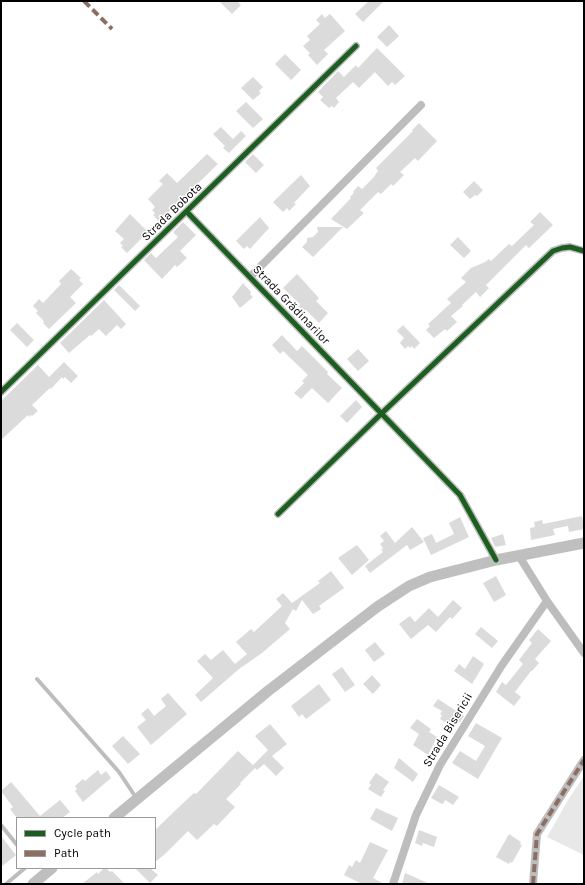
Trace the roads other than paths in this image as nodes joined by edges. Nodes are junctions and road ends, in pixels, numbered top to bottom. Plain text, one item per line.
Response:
1 (356, 46) dead end
2 (421, 105) dead end
3 (187, 212) junction
4 (584, 251) edge
5 (250, 277) junction
6 (1, 392) edge
7 (382, 412) junction
8 (278, 514) dead end
9 (584, 543) edge
10 (519, 556) junction
11 (496, 560) junction
12 (547, 601) junction
13 (584, 653) edge
14 (37, 679) dead end
15 (584, 760) edge
16 (137, 800) junction
17 (115, 817) edge
18 (1, 825) edge
19 (16, 844) edge
20 (24, 869) edge
21 (51, 869) edge
22 (6, 884) edge
23 (33, 884) edge
24 (393, 884) edge
25 (532, 884) edge

1 - 3 street, Strada Bobota
2 - 5 street, Strada Grădinarilor
3 - 5 street, Strada Grădinarilor
3 - 6 street, Strada Bobota
4 - 7 street
5 - 7 street, Strada Grădinarilor
7 - 8 street
7 - 11 street, Strada Grădinarilor
9 - 10 main road
10 - 11 main road
10 - 12 street
11 - 16 main road
12 - 13 street
12 - 24 street, Strada Bisericii
14 - 16 lane
15 - 25 street
16 - 17 main road
18 - 19 lane
20 - 22 lane
21 - 23 main road

